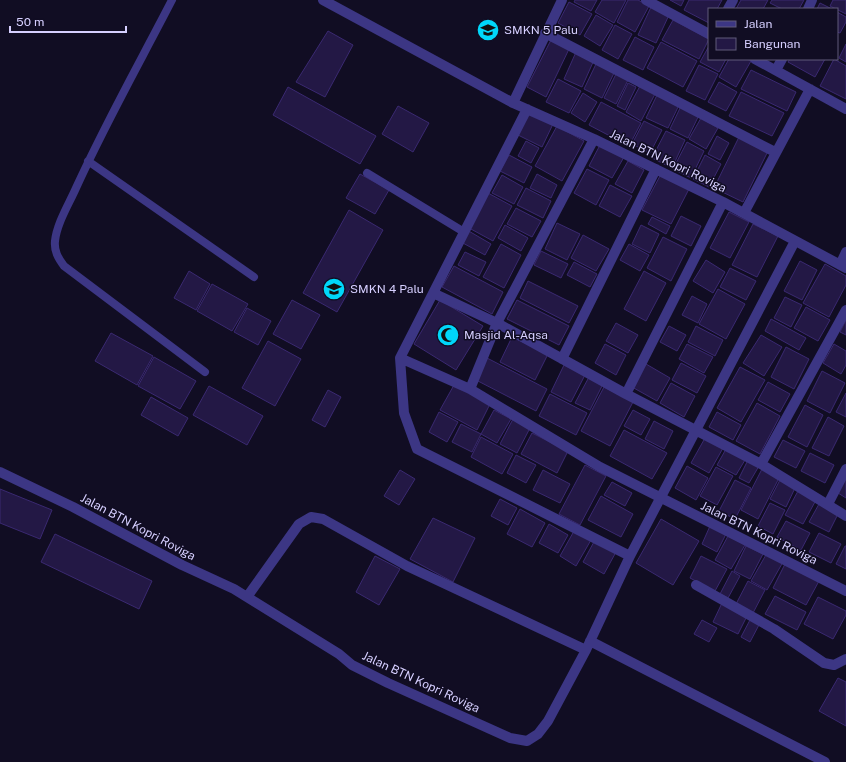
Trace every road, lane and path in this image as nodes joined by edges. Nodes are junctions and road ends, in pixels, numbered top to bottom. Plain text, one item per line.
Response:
1 (172, 0) edge
2 (323, 0) edge
3 (562, 0) edge
4 (646, 0) edge
5 (545, 33) junction
6 (708, 33) edge
7 (757, 60) edge
8 (781, 60) edge
9 (776, 70) junction
10 (810, 89) junction
11 (513, 103) junction
12 (527, 109) junction
13 (846, 110) edge
14 (594, 139) junction
15 (775, 152) junction
16 (88, 161) junction
17 (656, 169) junction
18 (367, 173) dead end
19 (723, 202) junction
20 (744, 213) junction
21 (464, 232) junction
22 (794, 241) junction
23 (846, 252) edge
24 (843, 266) edge
25 (254, 277) dead end
26 (433, 293) junction
27 (846, 310) edge
28 (497, 323) junction
29 (400, 358) junction
30 (562, 360) junction
31 (205, 372) dead end
32 (470, 389) junction
33 (626, 394) junction
34 (694, 430) junction
35 (761, 464) junction
36 (846, 469) edge
37 (0, 472) edge
38 (660, 498) junction
39 (828, 504) junction
40 (846, 516) edge
41 (630, 556) junction
42 (696, 585) dead end
43 (846, 591) edge
44 (247, 597) junction
45 (588, 645) junction
46 (846, 659) edge
47 (826, 762) edge

1 - 16 lane
2 - 11 street, Jalan BTN Kopri Roviga
3 - 5 street
4 - 6 street
5 - 11 street
5 - 15 street
7 - 9 street
8 - 9 street
9 - 10 street
10 - 13 street
10 - 15 street
11 - 12 street, Jalan BTN Kopri Roviga
12 - 14 street, Jalan BTN Kopri Roviga
12 - 21 street
14 - 17 street, Jalan BTN Kopri Roviga
14 - 28 street
15 - 20 street
16 - 25 lane
16 - 31 lane
17 - 19 street, Jalan BTN Kopri Roviga
17 - 30 street
18 - 21 lane
19 - 20 street, Jalan BTN Kopri Roviga
19 - 33 street
20 - 22 street, Jalan BTN Kopri Roviga
21 - 26 street
22 - 24 street, Jalan BTN Kopri Roviga
22 - 34 street, Jalan BTN Kopri Roviga
23 - 24 street
26 - 28 street
26 - 29 street
27 - 35 street
28 - 30 street
28 - 32 street
29 - 32 street, Jalan BTN Kopri Roviga
29 - 41 street
30 - 33 street
32 - 38 street, Jalan BTN Kopri Roviga
33 - 34 street
34 - 35 street
34 - 38 street, Jalan BTN Kopri Roviga
35 - 39 street
36 - 39 street
37 - 44 street, Jalan BTN Kopri Roviga
38 - 41 street, Jalan BTN Kopri Roviga
38 - 43 street, Jalan BTN Kopri Roviga
39 - 40 street
41 - 45 street, Jalan BTN Kopri Roviga
42 - 46 street
44 - 45 street
44 - 45 street, Jalan BTN Kopri Roviga
45 - 47 street

